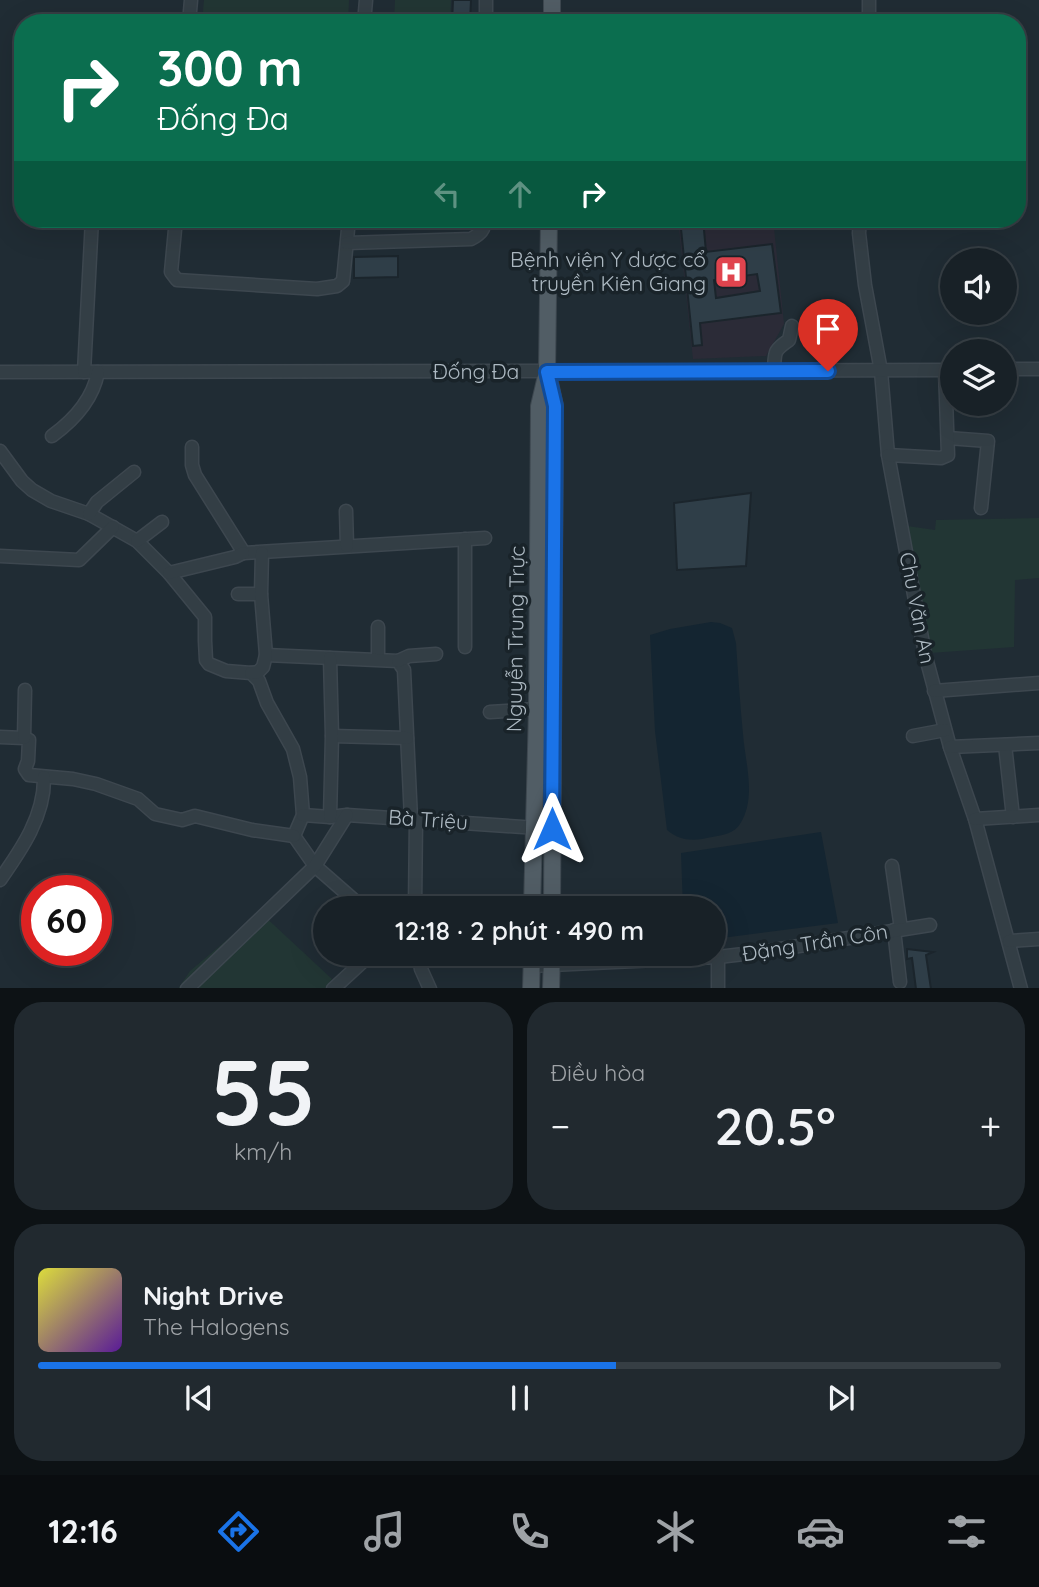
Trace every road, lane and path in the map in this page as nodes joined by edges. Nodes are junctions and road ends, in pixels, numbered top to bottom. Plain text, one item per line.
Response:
1 (92, 228) edge
2 (175, 228) edge
3 (348, 228) edge
4 (484, 228) edge
5 (549, 228) edge
6 (859, 228) edge
7 (347, 243) junction
8 (792, 326) dead end
9 (1017, 369) edge
10 (1039, 369) edge
11 (881, 370) junction
12 (940, 370) edge
13 (774, 371) junction
14 (0, 372) edge
15 (85, 372) junction
16 (99, 372) junction
17 (547, 372) junction
18 (948, 416) edge
19 (52, 436) dead end
20 (948, 438) junction
21 (192, 447) dead end
22 (0, 451) edge
23 (888, 454) junction
24 (134, 472) dead end
25 (981, 508) dead end
26 (346, 511) dead end
27 (89, 514) junction
28 (162, 522) dead end
29 (113, 527) junction
30 (485, 538) dead end
31 (465, 539) junction
32 (137, 541) junction
33 (347, 546) junction
34 (243, 553) junction
35 (262, 553) junction
36 (0, 556) edge
37 (169, 573) junction
38 (238, 594) dead end
39 (261, 594) junction
40 (377, 627) dead end
41 (465, 647) dead end
42 (436, 654) dead end
43 (266, 655) junction
44 (331, 658) junction
45 (378, 659) junction
46 (397, 661) junction
47 (251, 673) junction
48 (1039, 683) edge
49 (26, 690) dead end
50 (934, 691) junction
51 (537, 709) junction
52 (490, 712) dead end
53 (945, 730) junction
54 (332, 736) junction
55 (912, 736) dead end
56 (0, 737) edge
57 (24, 738) junction
58 (407, 738) junction
59 (1039, 743) edge
60 (1005, 745) junction
61 (950, 747) junction
62 (44, 777) junction
63 (303, 815) junction
64 (347, 815) junction
65 (1039, 815) edge
66 (330, 817) junction
67 (1013, 817) junction
68 (413, 819) junction
69 (975, 819) junction
70 (532, 828) junction
71 (552, 829) junction
72 (294, 836) junction
73 (314, 866) junction
74 (892, 866) dead end
75 (0, 880) edge
76 (349, 896) edge
77 (415, 896) edge
78 (532, 896) edge
79 (552, 896) edge
80 (930, 925) dead end
81 (898, 930) junction
82 (1039, 939) edge
83 (1009, 941) junction
84 (726, 956) edge
85 (358, 966) edge
86 (420, 966) edge
87 (532, 966) edge
88 (552, 966) edge
89 (718, 966) edge
90 (900, 982) dead end
91 (188, 988) edge
92 (334, 988) edge
93 (430, 988) edge
94 (531, 988) edge
95 (551, 988) edge
96 (718, 988) edge
97 (1021, 988) edge

1 - 15 street
2 - 7 street
3 - 7 street
4 - 7 street
5 - 17 main road, Nguyễn Trung Trực
6 - 11 street, Chu Văn An
8 - 13 street
9 - 10 street
11 - 12 street, Đống Đa
11 - 13 street, Đống Đa
11 - 23 street, Chu Văn An
13 - 17 street, Đống Đa
14 - 15 street, Đống Đa
15 - 16 street, Đống Đa
16 - 17 street, Đống Đa
16 - 19 street
17 - 51 main road, Nguyễn Trung Trực
17 - 71 main road, Nguyễn Trung Trực
18 - 20 street
20 - 23 street
20 - 25 street
21 - 34 street
22 - 27 street
23 - 50 street, Chu Văn An
24 - 27 street
26 - 33 street
27 - 29 street
28 - 32 street
29 - 32 street
29 - 36 street
30 - 31 street
31 - 33 street
31 - 41 street
32 - 37 street
33 - 35 street
34 - 35 street
34 - 37 street
35 - 39 street
37 - 47 street
38 - 39 street
39 - 43 street
40 - 45 street
42 - 46 street
43 - 44 street
43 - 47 street
44 - 45 street
44 - 54 street
45 - 46 street
46 - 58 street
47 - 63 street
48 - 50 street
49 - 57 street
50 - 53 street, Chu Văn An
51 - 52 street
51 - 70 main road, Nguyễn Trung Trực
53 - 55 street
53 - 61 street, Chu Văn An
54 - 58 street
54 - 66 street
56 - 57 street
57 - 62 street
58 - 68 street
59 - 60 street
60 - 61 street
60 - 67 street
61 - 69 street, Chu Văn An
62 - 72 street
62 - 75 street
63 - 66 street, Bà Triệu
63 - 72 street
64 - 66 street, Bà Triệu
64 - 68 street, Bà Triệu
64 - 73 street
65 - 67 street
67 - 69 street
68 - 70 street, Bà Triệu
68 - 77 street
69 - 83 street, Chu Văn An
70 - 71 street, Bà Triệu
70 - 78 main road, Nguyễn Trung Trực
71 - 79 main road, Nguyễn Trung Trực
72 - 73 street
73 - 76 street
73 - 91 street
74 - 81 street
80 - 81 street, Đặng Trần Côn
81 - 84 street, Đặng Trần Côn
81 - 90 street
82 - 83 street
83 - 97 street, Chu Văn An
85 - 92 street
86 - 93 street
87 - 94 main road
88 - 95 main road
89 - 96 street

